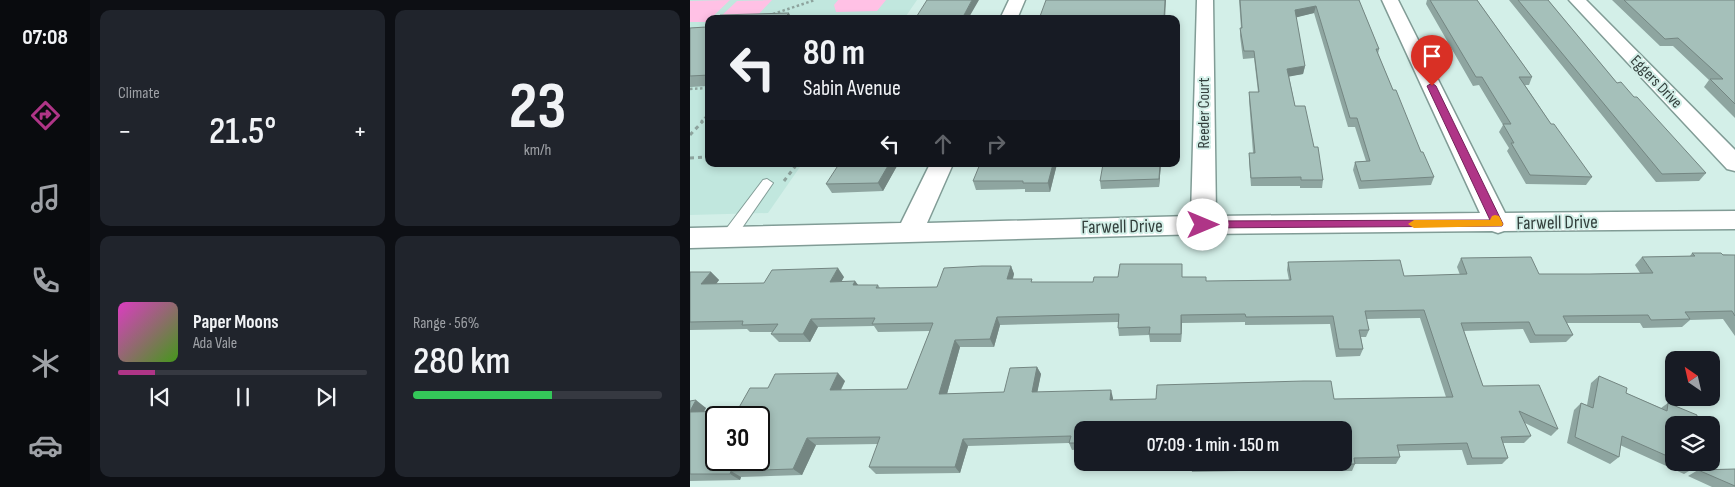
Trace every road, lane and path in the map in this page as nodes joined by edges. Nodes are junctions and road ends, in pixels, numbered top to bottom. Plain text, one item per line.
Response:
1 (815, 0) edge
2 (1017, 0) edge
3 (1205, 0) edge
4 (1390, 0) edge
5 (1577, 0) edge
6 (769, 15) edge
7 (1010, 15) edge
8 (705, 88) edge
9 (690, 89) edge
10 (705, 118) edge
11 (690, 135) edge
12 (705, 157) edge
13 (690, 158) edge
14 (1735, 164) edge
15 (940, 167) edge
16 (767, 183) dead end
17 (1735, 220) edge
18 (1498, 224) junction
19 (1203, 225) junction
20 (910, 232) junction
21 (728, 236) junction
22 (690, 238) edge

1 - 6 path
2 - 7 street
3 - 19 street, Reeder Court
4 - 18 street
5 - 14 street, Eggers Drive
8 - 9 path
10 - 11 path
12 - 13 path
15 - 20 street
16 - 21 lane
17 - 18 street, Farwell Drive
18 - 19 street, Farwell Drive
19 - 20 street, Farwell Drive
20 - 21 street, Farwell Drive
21 - 22 street, Farwell Drive

